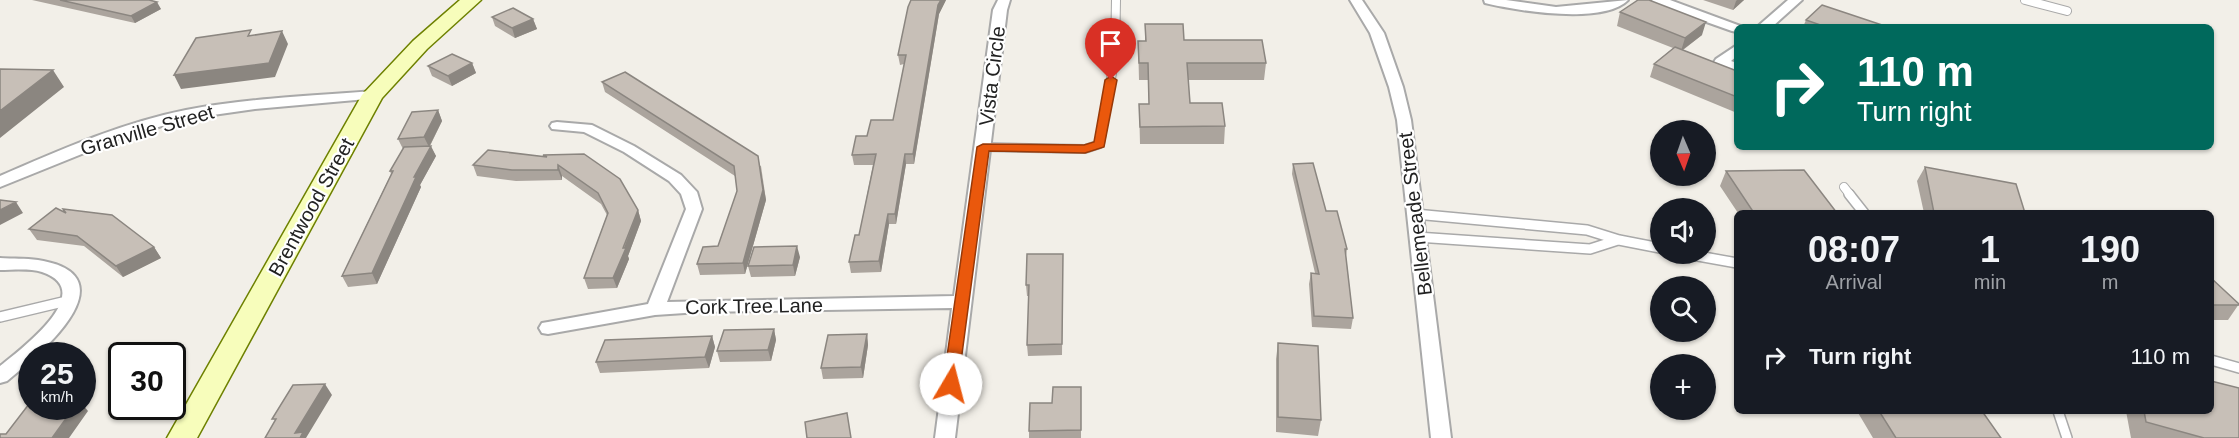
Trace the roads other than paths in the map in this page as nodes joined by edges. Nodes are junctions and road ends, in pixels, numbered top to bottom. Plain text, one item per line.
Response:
1 (472, 0) edge
2 (1004, 0) edge
3 (1116, 0) edge
4 (1356, 0) edge
5 (1490, 0) edge
6 (1622, 0) edge
7 (1658, 0) edge
8 (1796, 0) edge
9 (2025, 0) edge
10 (2067, 11) dead end
11 (1768, 24) edge
12 (1734, 27) edge
13 (1734, 51) edge
14 (1734, 67) edge
15 (373, 96) junction
16 (557, 126) dead end
17 (983, 147) junction
18 (0, 182) edge
19 (1844, 187) dead end
20 (1862, 210) edge
21 (1415, 214) junction
22 (1537, 225) junction
23 (1417, 237) junction
24 (1619, 240) junction
25 (1542, 245) junction
26 (1650, 246) edge
27 (1716, 259) edge
28 (1734, 262) edge
29 (0, 264) edge
30 (71, 300) junction
31 (962, 302) junction
32 (655, 309) junction
33 (0, 317) edge
34 (548, 328) dead end
35 (2214, 361) edge
36 (2239, 368) edge
37 (0, 376) edge
38 (2059, 414) edge
39 (182, 438) edge
40 (945, 438) edge
41 (1441, 438) edge
42 (2067, 438) edge

1 - 15 main road, Brentwood Street
2 - 17 street, Vista Circle
3 - 17 lane
4 - 21 street, Bellemeade Street
5 - 6 street
7 - 12 street
8 - 11 street
9 - 10 lane
13 - 14 street
15 - 18 street, Granville Street
15 - 39 main road, Brentwood Street
16 - 32 street
17 - 31 street, Vista Circle
19 - 20 lane
21 - 22 lane
21 - 23 street, Bellemeade Street
22 - 24 lane
22 - 25 lane
23 - 25 lane
23 - 41 street, Bellemeade Street
24 - 25 lane
24 - 26 lane
27 - 28 lane
29 - 30 street
30 - 33 lane
30 - 37 street
31 - 32 street, Cork Tree Lane
31 - 40 street, Vista Circle
32 - 34 street, Cork Tree Lane
35 - 36 lane
38 - 42 lane

